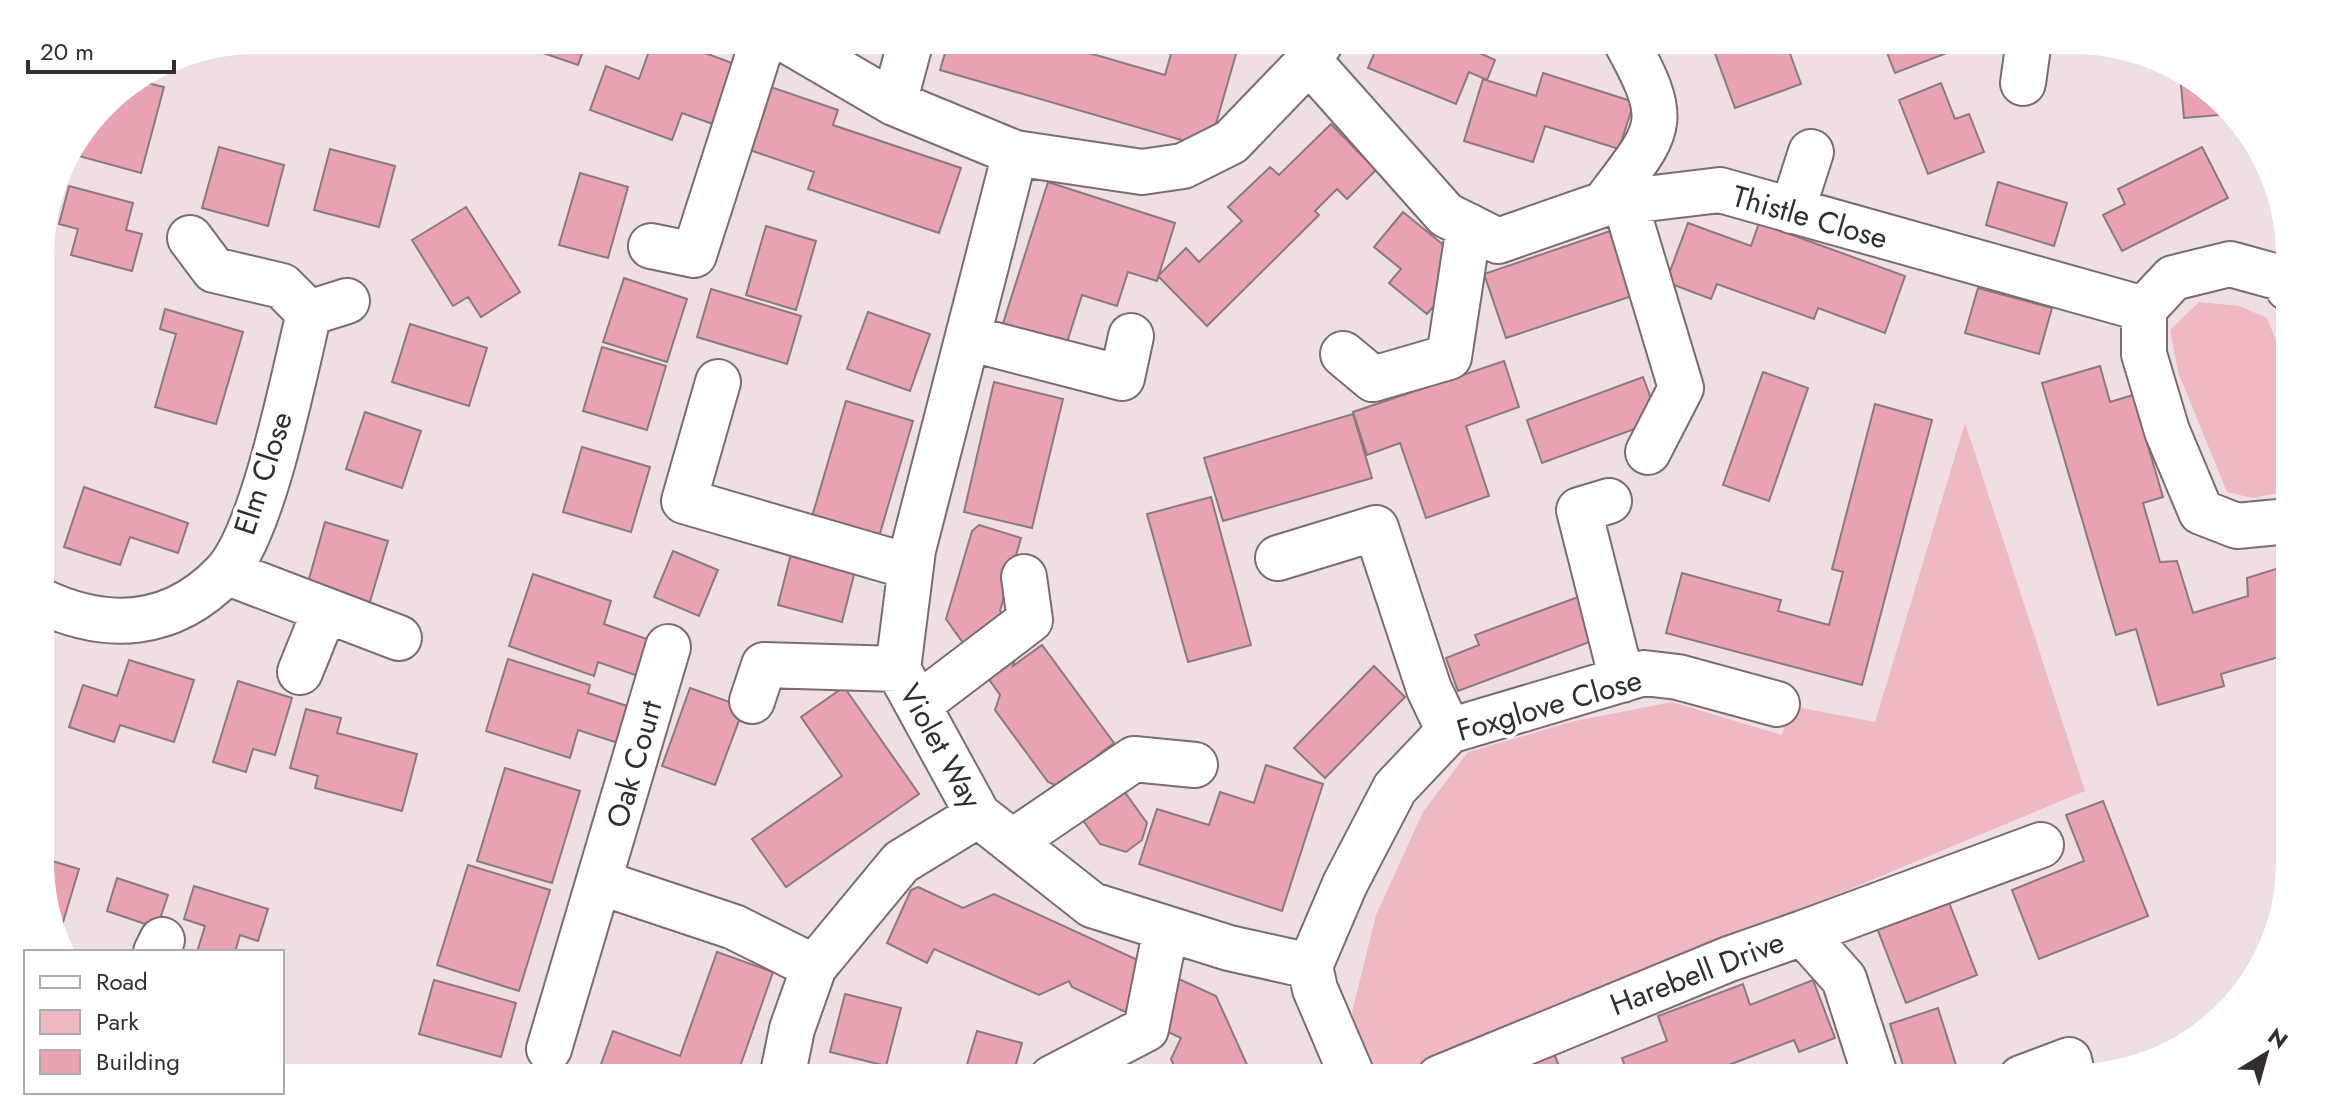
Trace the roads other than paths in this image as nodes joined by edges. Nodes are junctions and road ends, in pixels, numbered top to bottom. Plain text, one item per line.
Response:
1 (759, 54) edge
2 (810, 54) edge
3 (907, 54) edge
4 (1312, 54) edge
5 (1319, 54) edge
6 (1632, 54) edge
7 (2027, 54) edge
8 (2023, 83) dead end
9 (894, 103) junction
10 (1811, 152) dead end
11 (1015, 153) junction
12 (1615, 203) junction
13 (1792, 211) junction
14 (1469, 226) junction
15 (190, 238) dead end
16 (651, 246) dead end
17 (2276, 277) edge
18 (2144, 309) junction
19 (1131, 336) dead end
20 (968, 338) junction
21 (1343, 354) dead end
22 (718, 382) dead end
23 (1648, 452) dead end
24 (1609, 501) dead end
25 (2276, 522) edge
26 (1278, 558) dead end
27 (911, 567) junction
28 (226, 572) junction
29 (1024, 577) dead end
30 (54, 607) edge
31 (325, 610) junction
32 (399, 638) dead end
33 (668, 647) dead end
34 (300, 672) dead end
35 (1622, 680) junction
36 (908, 687) junction
37 (752, 701) dead end
38 (1777, 704) dead end
39 (1449, 731) junction
40 (1195, 765) dead end
41 (978, 815) junction
42 (1012, 842) junction
43 (2041, 845) dead end
44 (599, 882) junction
45 (1166, 928) junction
46 (1803, 933) junction
47 (1310, 966) junction
48 (814, 967) junction
49 (549, 1049) dead end
50 (785, 1064) edge
51 (1079, 1064) edge
52 (1347, 1064) edge
53 (1473, 1064) edge
54 (1871, 1064) edge

1 - 16 street
2 - 9 street
3 - 9 street
4 - 11 street
5 - 14 street, Thistle Close
6 - 12 street
7 - 8 street
9 - 11 street
10 - 13 street
11 - 20 street, Violet Way
12 - 13 street, Thistle Close
12 - 14 street, Thistle Close
12 - 23 street
13 - 18 street, Thistle Close
14 - 21 street
15 - 28 street, Elm Close
17 - 18 street
18 - 25 street
19 - 20 street
20 - 27 street, Violet Way
22 - 27 street
24 - 35 street
26 - 39 street
27 - 36 street, Violet Way
28 - 30 street, Elm Close
28 - 31 street
29 - 36 street
31 - 32 street
31 - 34 street
33 - 44 street, Oak Court
35 - 38 street, Foxglove Close
35 - 39 street, Foxglove Close
36 - 37 street
36 - 41 street, Violet Way
39 - 47 street, Foxglove Close
40 - 42 street
41 - 42 street, Violet Way
41 - 48 street
42 - 45 street, Violet Way
43 - 46 street
44 - 48 street
44 - 49 street, Oak Court
45 - 47 street, Violet Way
45 - 51 street
46 - 53 street, Harebell Drive
46 - 54 street, Harebell Drive
47 - 52 street
48 - 50 street

